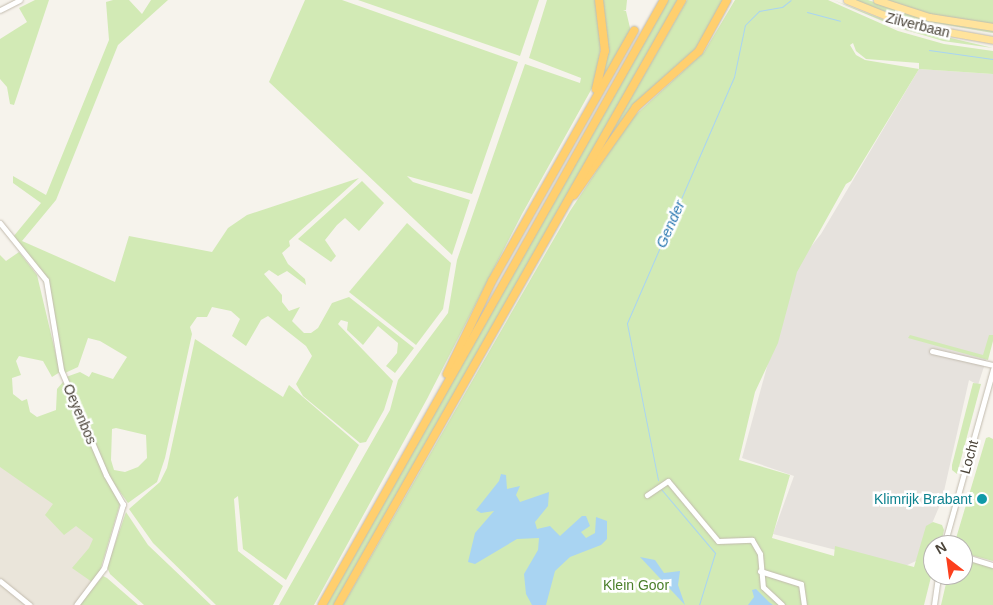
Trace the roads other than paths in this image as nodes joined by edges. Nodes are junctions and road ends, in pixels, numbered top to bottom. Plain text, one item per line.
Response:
1 (20, 0) edge
2 (598, 0) edge
3 (664, 0) edge
4 (682, 0) edge
5 (726, 0) edge
6 (847, 0) edge
7 (877, 0) edge
8 (0, 10) edge
9 (993, 27) edge
10 (634, 31) dead end
11 (993, 40) edge
12 (583, 120) junction
13 (558, 216) junction
14 (0, 223) edge
15 (932, 351) dead end
16 (993, 367) edge
17 (438, 399) junction
18 (647, 495) dead end
19 (947, 535) edge
20 (973, 559) edge
21 (993, 565) edge
22 (760, 571) junction
23 (0, 581) edge
24 (936, 585) edge
25 (934, 598) junction
26 (30, 605) edge
27 (76, 605) edge
28 (322, 605) edge
29 (338, 605) edge
30 (782, 605) edge
31 (804, 605) edge
32 (930, 605) edge
33 (934, 605) edge

1 - 8 street
2 - 12 highway
3 - 17 highway
4 - 13 highway
5 - 13 highway
6 - 11 main road, Zilverbaan
7 - 9 main road, Zilverbaan
10 - 12 highway
12 - 17 highway
13 - 29 highway
14 - 27 street, Oeyenbos
15 - 16 street
16 - 19 street, Locht
17 - 28 highway
18 - 22 street
20 - 21 street
22 - 30 street
22 - 31 street
23 - 26 street
24 - 25 street
25 - 32 street
25 - 33 street

